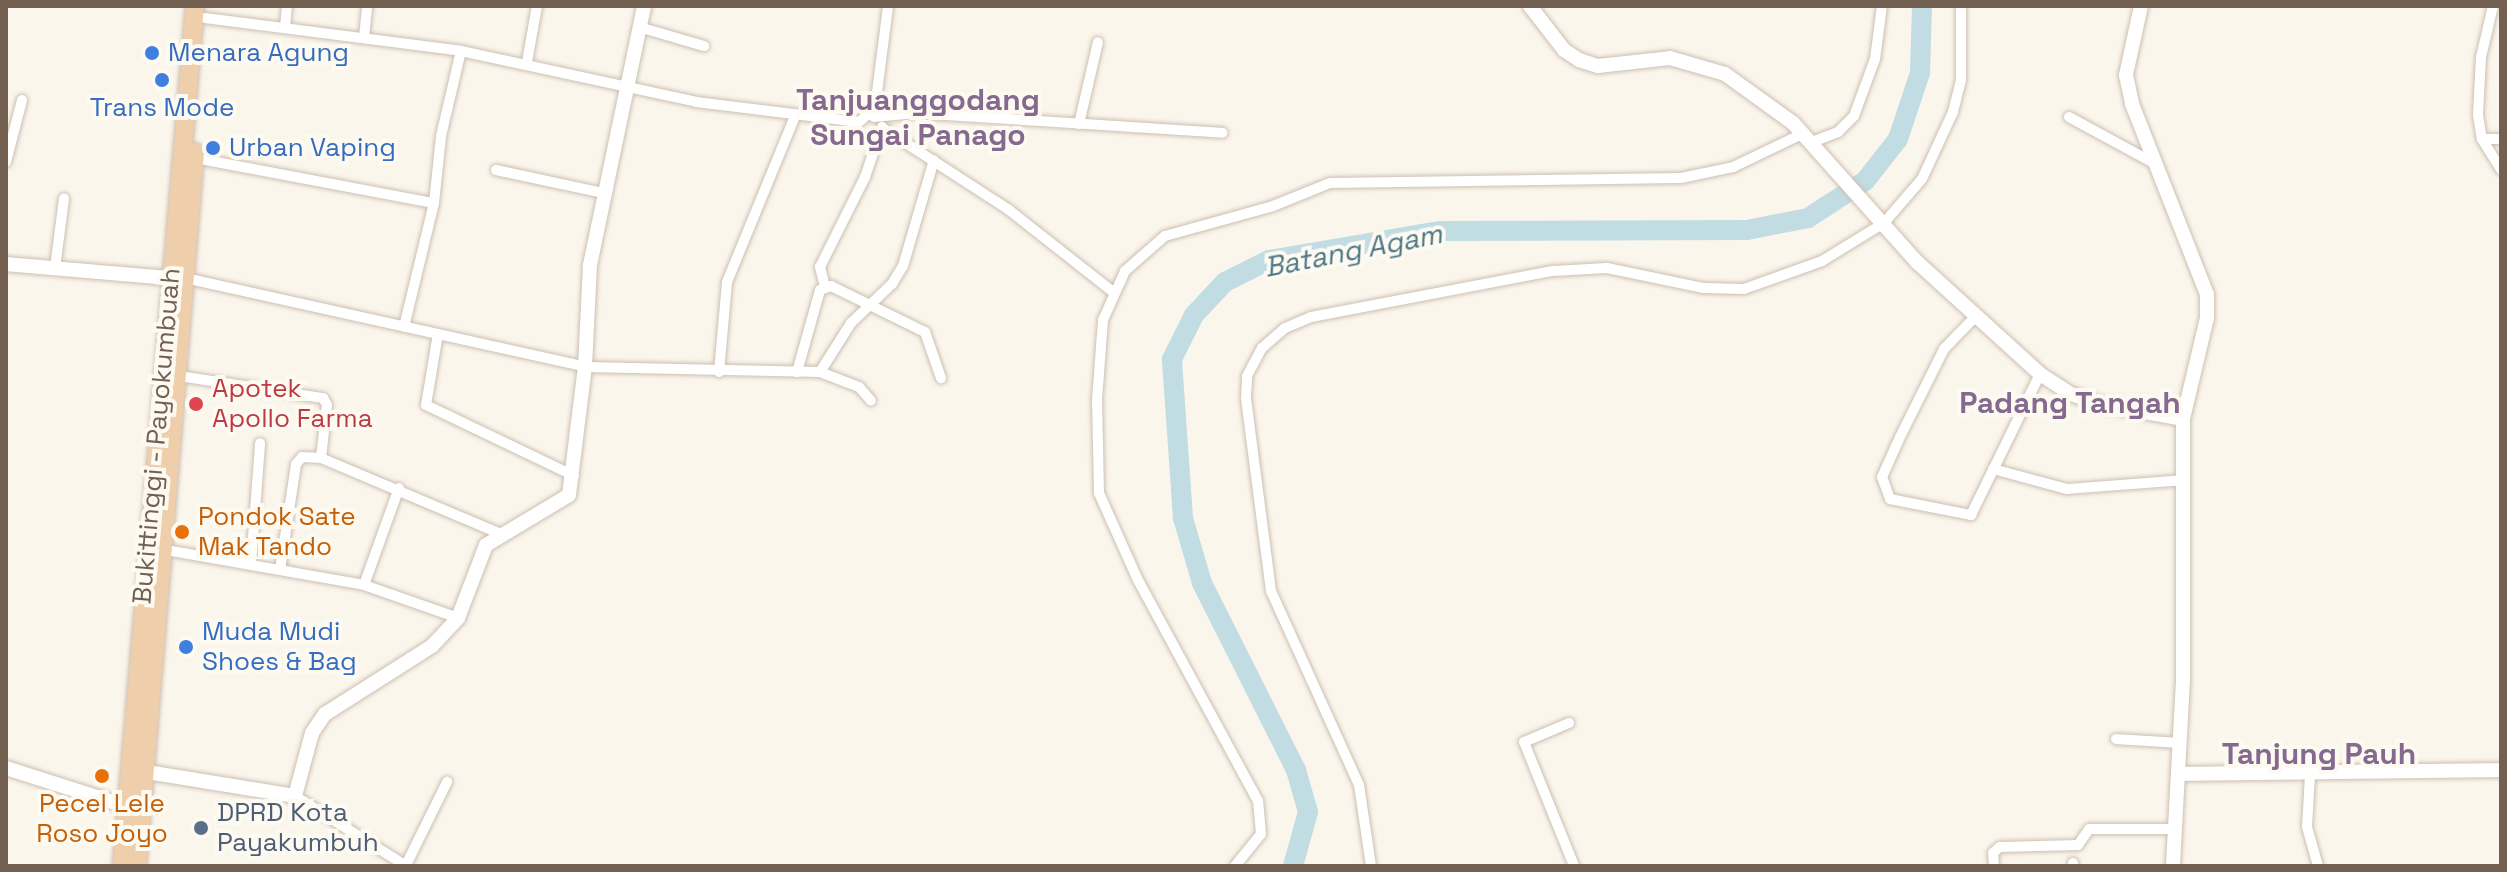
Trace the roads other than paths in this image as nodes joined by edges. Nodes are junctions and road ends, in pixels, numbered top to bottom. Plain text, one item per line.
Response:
1 (287, 6) edge
2 (367, 6) edge
3 (537, 6) edge
4 (644, 6) edge
5 (888, 6) edge
6 (1530, 6) edge
7 (1882, 6) edge
8 (1961, 6) edge
9 (2141, 6) edge
10 (2493, 6) edge
11 (202, 10) edge
12 (639, 27) junction
13 (285, 28) junction
14 (364, 37) junction
15 (1098, 42) dead end
16 (704, 46) dead end
17 (461, 51) junction
18 (527, 62) junction
19 (626, 84) junction
20 (22, 100) dead end
21 (874, 113) junction
22 (795, 116) junction
23 (2069, 117) dead end
24 (1079, 124) junction
25 (884, 129) junction
26 (1222, 133) dead end
27 (2482, 139) junction
28 (2501, 139) edge
29 (1812, 142) junction
30 (195, 158) junction
31 (934, 160) junction
32 (6, 162) edge
33 (2152, 162) junction
34 (2501, 169) edge
35 (496, 170) dead end
36 (603, 193) junction
37 (64, 199) dead end
38 (434, 203) junction
39 (1884, 223) junction
40 (6, 264) edge
41 (55, 268) junction
42 (177, 278) junction
43 (825, 287) junction
44 (1112, 291) junction
45 (868, 302) junction
46 (1975, 317) junction
47 (404, 327) junction
48 (438, 334) junction
49 (585, 367) junction
50 (719, 372) junction
51 (797, 372) junction
52 (820, 372) junction
53 (2040, 374) junction
54 (179, 376) junction
55 (941, 378) dead end
56 (871, 401) dead end
57 (2183, 419) junction
58 (260, 443) dead end
59 (165, 446) junction
60 (321, 458) junction
61 (1993, 469) junction
62 (574, 476) junction
63 (2184, 480) junction
64 (399, 488) junction
65 (160, 498) junction
66 (501, 534) junction
67 (166, 550) junction
68 (251, 564) junction
69 (280, 570) junction
70 (364, 585) junction
71 (458, 618) junction
72 (1569, 723) dead end
73 (2116, 739) dead end
74 (2180, 743) junction
75 (6, 768) edge
76 (2501, 770) edge
77 (147, 772) junction
78 (2179, 774) junction
79 (2310, 775) junction
80 (447, 782) dead end
81 (295, 796) junction
82 (128, 807) junction
83 (2174, 829) junction
84 (122, 866) edge
85 (137, 866) edge
86 (406, 866) edge
87 (1235, 866) edge
88 (1371, 866) edge
89 (1574, 866) edge
90 (1994, 866) edge
91 (2173, 866) edge
92 (2318, 866) edge

1 - 13 street
2 - 14 street
3 - 18 street
4 - 12 street
5 - 21 street
6 - 29 street
7 - 29 street
8 - 39 street
9 - 33 street
10 - 27 street
11 - 13 street
11 - 30 highway, Bukittinggi - Payokumbuah
11 - 42 highway, Bukittinggi - Payokumbuah
12 - 16 street
12 - 19 street
13 - 14 street
14 - 17 street
15 - 24 street
17 - 18 street
17 - 38 street
18 - 19 street
19 - 22 street
19 - 36 street
20 - 32 street
21 - 22 street
21 - 24 street
21 - 25 street
22 - 50 street
23 - 33 street
24 - 26 street
25 - 31 street
25 - 43 street
27 - 28 street
27 - 34 street
29 - 39 street
29 - 44 street
30 - 38 street
30 - 42 highway, Bukittinggi - Payokumbuah
31 - 44 street
31 - 45 street
33 - 57 street
35 - 36 street
36 - 49 street
37 - 41 street
38 - 47 street
39 - 46 street
39 - 88 street
40 - 41 street
41 - 42 street
42 - 47 street
42 - 54 highway, Bukittinggi - Payokumbuah
42 - 59 highway, Bukittinggi - Payokumbuah
43 - 45 street
43 - 51 street
44 - 87 street
45 - 52 street
45 - 55 street
46 - 53 street
46 - 61 street
47 - 48 street
48 - 49 street
48 - 62 street
49 - 50 street
49 - 62 street
50 - 51 street
51 - 52 street
52 - 56 street
53 - 57 street
53 - 61 street
54 - 59 highway, Bukittinggi - Payokumbuah
54 - 60 street
57 - 63 street
58 - 68 street
59 - 65 highway, Bukittinggi - Payokumbuah
60 - 64 street
60 - 69 street
61 - 63 street
62 - 66 street
63 - 74 street
64 - 66 street
64 - 70 street
65 - 67 highway, Bukittinggi - Payokumbuah
65 - 82 highway, Bukittinggi - Payokumbuah
66 - 71 street
67 - 68 street
67 - 77 highway, Bukittinggi - Payokumbuah
68 - 69 street
69 - 70 street
70 - 71 street
71 - 81 street
72 - 89 street
73 - 74 street
74 - 78 street
75 - 82 street
76 - 79 street
77 - 81 street
77 - 85 highway, Bukittinggi - Payokumbuah
78 - 79 street
78 - 83 street
79 - 92 street
80 - 86 street
81 - 86 street
82 - 84 highway, Bukittinggi - Payokumbuah
83 - 90 street
83 - 91 street

